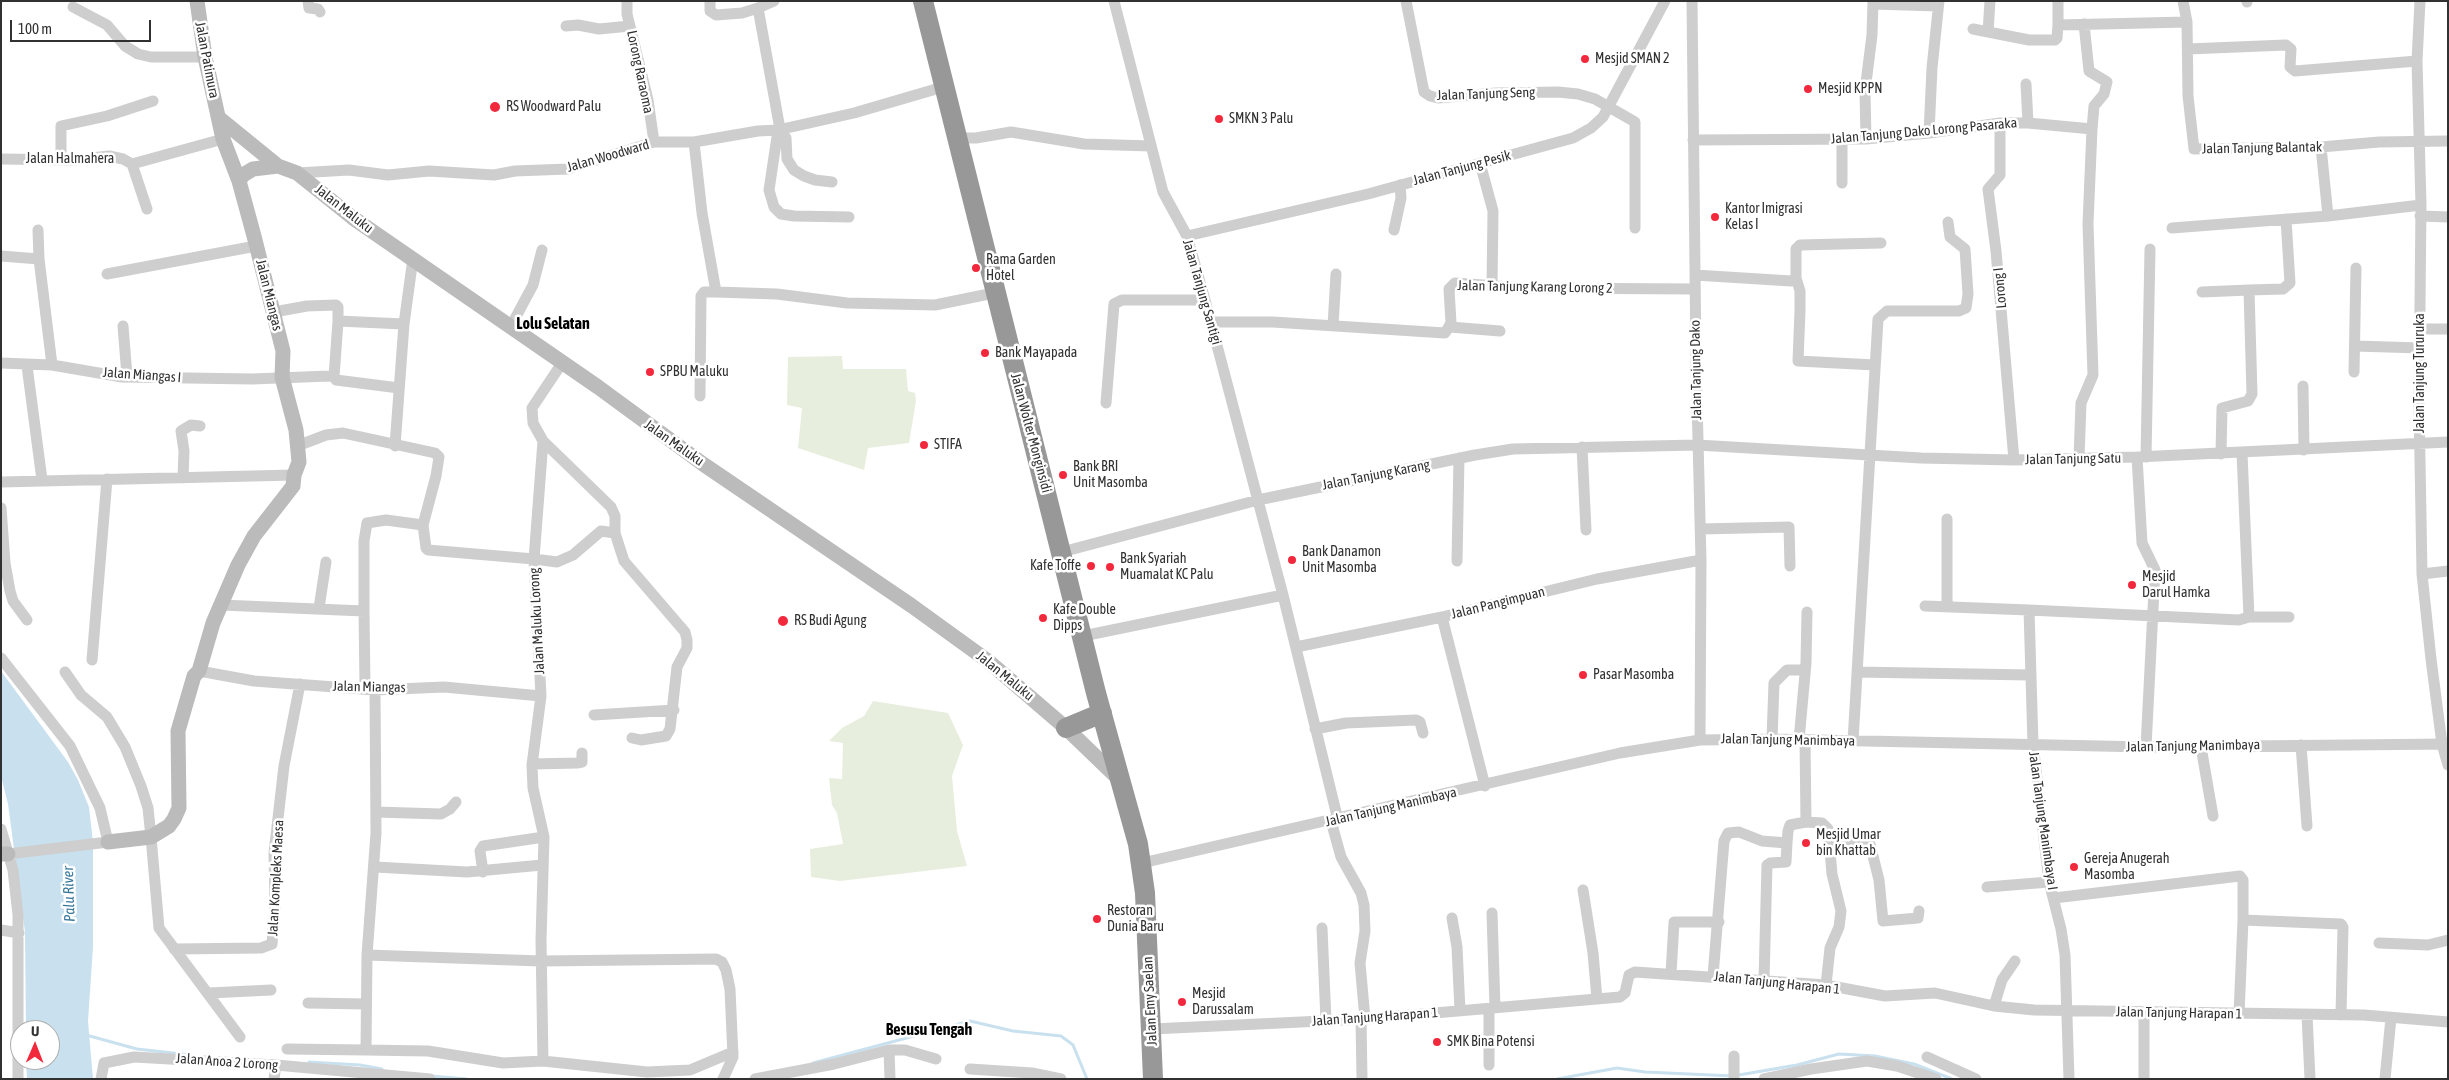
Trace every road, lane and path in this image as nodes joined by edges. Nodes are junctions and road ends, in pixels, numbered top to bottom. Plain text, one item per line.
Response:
1 (196, 1) edge
2 (308, 1) edge
3 (628, 1) edge
4 (710, 1) edge
5 (774, 1) edge
6 (923, 1) edge
7 (1114, 1) edge
8 (1406, 1) edge
9 (1664, 1) edge
10 (1692, 1) edge
11 (1990, 1) edge
12 (2058, 1) edge
13 (2183, 1) edge
14 (2420, 1) edge
15 (1873, 3) edge
16 (1939, 4) edge
17 (73, 8) dead end
18 (758, 8) junction
19 (320, 12) dead end
20 (2187, 22) junction
21 (2084, 24) junction
22 (2058, 25) junction
23 (566, 26) dead end
24 (630, 26) junction
25 (1972, 29) dead end
26 (1988, 32) junction
27 (2188, 49) junction
28 (205, 57) junction
29 (2418, 62) junction
30 (2026, 84) dead end
31 (943, 86) junction
32 (153, 101) dead end
33 (1609, 108) junction
34 (219, 118) junction
35 (2000, 123) junction
36 (2028, 123) junction
37 (779, 129) junction
38 (2092, 129) junction
39 (1929, 133) junction
40 (956, 138) junction
41 (224, 139) junction
42 (1866, 139) junction
43 (1694, 140) junction
44 (1842, 140) junction
45 (2419, 141) junction
46 (2448, 141) edge
47 (654, 142) junction
48 (694, 142) junction
49 (1151, 146) junction
50 (2321, 147) junction
51 (1, 159) edge
52 (61, 160) junction
53 (1480, 163) junction
54 (132, 164) junction
55 (278, 166) junction
56 (297, 173) junction
57 (239, 181) junction
58 (832, 182) dead end
59 (1842, 183) dead end
60 (1400, 185) junction
61 (147, 209) dead end
62 (2420, 211) junction
63 (2328, 216) junction
64 (849, 217) dead end
65 (2448, 217) edge
66 (2286, 219) junction
67 (1948, 222) dead end
68 (1635, 228) dead end
69 (2172, 228) dead end
70 (38, 230) dead end
71 (1394, 230) dead end
72 (1187, 236) junction
73 (1881, 243) dead end
74 (256, 246) junction
75 (2150, 249) dead end
76 (542, 250) dead end
77 (1, 256) edge
78 (413, 258) junction
79 (39, 259) junction
80 (2356, 268) dead end
81 (107, 274) dead end
82 (1336, 274) dead end
83 (1695, 275) junction
84 (1796, 278) junction
85 (1492, 286) junction
86 (1695, 289) junction
87 (2249, 290) junction
88 (716, 292) junction
89 (2202, 292) dead end
90 (994, 293) junction
91 (1205, 300) junction
92 (274, 312) junction
93 (338, 321) junction
94 (1211, 322) junction
95 (404, 324) junction
96 (123, 326) dead end
97 (510, 326) junction
98 (1333, 326) junction
99 (1450, 327) junction
100 (2420, 329) junction
101 (2448, 329) edge
102 (1500, 331) dead end
103 (2355, 346) junction
104 (2420, 348) junction
105 (1, 363) edge
106 (562, 364) junction
107 (52, 365) junction
108 (1875, 365) junction
109 (27, 366) junction
110 (2354, 372) dead end
111 (127, 376) junction
112 (282, 377) junction
113 (334, 377) junction
114 (2303, 386) dead end
115 (399, 388) junction
116 (700, 396) dead end
117 (1106, 403) dead end
118 (200, 426) dead end
119 (543, 441) junction
120 (2448, 442) edge
121 (2419, 444) junction
122 (1697, 445) junction
123 (298, 446) junction
124 (395, 446) junction
125 (1582, 447) junction
126 (2304, 450) junction
127 (2242, 453) junction
128 (2222, 454) junction
129 (1871, 456) junction
130 (2141, 457) junction
131 (1459, 458) junction
132 (2079, 458) junction
133 (2014, 460) junction
134 (294, 475) junction
135 (183, 478) junction
136 (107, 479) junction
137 (42, 480) junction
138 (1, 482) edge
139 (1258, 500) junction
140 (1, 508) edge
141 (614, 513) junction
142 (1946, 519) dead end
143 (423, 524) junction
144 (1700, 529) junction
145 (1586, 530) dead end
146 (601, 531) junction
147 (615, 534) junction
148 (1062, 552) junction
149 (534, 559) junction
150 (1701, 560) junction
151 (1457, 561) dead end
152 (326, 562) dead end
153 (1790, 566) dead end
154 (2448, 571) edge
155 (2422, 574) junction
156 (1283, 595) junction
157 (221, 604) junction
158 (1925, 606) dead end
159 (1947, 606) junction
160 (320, 608) junction
161 (2029, 610) junction
162 (364, 611) junction
163 (1807, 612) dead end
164 (1442, 617) junction
165 (2153, 617) junction
166 (2249, 617) junction
167 (2289, 617) dead end
168 (27, 620) dead end
169 (1083, 636) junction
170 (1296, 647) junction
171 (1, 658) edge
172 (92, 660) dead end
173 (199, 670) junction
174 (1805, 670) junction
175 (66, 672) dead end
176 (1857, 672) junction
177 (2030, 675) junction
178 (300, 684) junction
179 (370, 688) junction
180 (541, 696) junction
181 (674, 710) junction
182 (1102, 713) junction
183 (594, 715) dead end
184 (1066, 728) junction
185 (1315, 729) junction
186 (1422, 733) dead end
187 (632, 738) dead end
188 (1772, 739) junction
189 (1700, 740) junction
190 (1802, 740) junction
191 (1853, 741) junction
192 (2033, 744) junction
193 (2445, 744) edge
194 (2301, 745) junction
195 (2201, 747) junction
196 (2146, 748) junction
197 (582, 753) dead end
198 (532, 764) junction
199 (2448, 765) edge
200 (1120, 780) junction
201 (1485, 786) junction
202 (456, 802) dead end
203 (376, 812) junction
204 (2213, 816) dead end
205 (1334, 820) junction
206 (1806, 822) junction
207 (2307, 826) dead end
208 (1, 829) edge
209 (151, 837) junction
210 (544, 837) junction
211 (104, 842) junction
212 (1788, 843) junction
213 (1830, 851) junction
214 (8, 854) edge
215 (1142, 864) junction
216 (542, 865) junction
217 (375, 867) junction
218 (483, 872) junction
219 (2049, 882) junction
220 (1987, 887) dead end
221 (1583, 890) dead end
222 (2054, 898) junction
223 (1919, 911) dead end
224 (1492, 913) dead end
225 (1452, 918) dead end
226 (2243, 920) junction
227 (1719, 922) junction
228 (1322, 928) dead end
229 (1, 930) edge
230 (19, 933) junction
231 (2448, 940) edge
232 (2379, 943) dead end
233 (174, 949) junction
234 (367, 955) junction
235 (541, 961) junction
236 (2015, 961) dead end
237 (1671, 974) junction
238 (1713, 976) junction
239 (1764, 980) junction
240 (1826, 986) junction
241 (270, 990) dead end
242 (209, 993) junction
243 (1597, 999) junction
244 (308, 1003) dead end
245 (366, 1004) junction
246 (1994, 1006) junction
247 (1492, 1008) junction
248 (1460, 1011) junction
249 (2068, 1011) junction
250 (2144, 1012) junction
251 (2239, 1014) junction
252 (2307, 1015) junction
253 (2341, 1015) junction
254 (2391, 1018) junction
255 (1363, 1019) junction
256 (1326, 1021) junction
257 (2448, 1022) edge
258 (1152, 1029) junction
259 (240, 1037) dead end
260 (287, 1049) dead end
261 (366, 1050) junction
262 (889, 1050) junction
263 (733, 1055) junction
264 (1927, 1057) dead end
265 (936, 1059) dead end
266 (543, 1061) junction
267 (1734, 1061) dead end
268 (276, 1065) junction
269 (1489, 1065) dead end
270 (970, 1069) dead end
271 (393, 1076) edge
272 (18, 1079) edge
273 (101, 1079) edge
274 (274, 1079) edge
275 (430, 1079) edge
276 (723, 1079) edge
277 (755, 1079) edge
278 (890, 1079) edge
279 (1062, 1079) edge
280 (1154, 1079) edge
281 (1362, 1079) edge
282 (1734, 1079) edge
283 (1764, 1079) edge
284 (1936, 1079) edge
285 (1976, 1079) edge
286 (2069, 1079) edge
287 (2144, 1079) edge
288 (2310, 1079) edge
289 (2385, 1079) edge

1 - 28 main road, Jalan Patimura
2 - 19 street
3 - 24 street, Lorong Raraoma
4 - 18 street
5 - 18 street
6 - 31 highway, Jalan Wolter Monginsidi
7 - 49 street, Jalan Tanjung Santigi
8 - 33 street, Jalan Tanjung Seng
9 - 33 street, Jalan Tanjung Pesik
10 - 43 street, Jalan Tanjung Dako
11 - 26 street
12 - 22 street
13 - 20 street, Jalan Tanjung Balantak
14 - 29 street, Jalan Tanjung Tururuka
15 - 16 street
15 - 42 street
16 - 39 street
17 - 28 street
18 - 37 street
20 - 21 street
20 - 27 street, Jalan Tanjung Balantak
21 - 22 street
21 - 38 street
22 - 26 street
23 - 24 street
24 - 47 street, Lorong Raraoma
25 - 26 street
27 - 29 street
27 - 50 street, Jalan Tanjung Balantak
28 - 34 main road, Jalan Patimura
29 - 45 street, Jalan Tanjung Tururuka
30 - 36 street
31 - 37 street, Jalan Woodward
31 - 40 highway, Jalan Wolter Monginsidi
32 - 52 street
33 - 53 street, Jalan Tanjung Pesik
33 - 68 street, Jalan Tanjung Seng
34 - 41 main road, Jalan Miangas
34 - 55 main road, Jalan Maluku
35 - 36 street, Jalan Tanjung Dako Lorong Pasaraka
35 - 39 street, Jalan Tanjung Dako Lorong Pasaraka
35 - 133 street, Lorong I
36 - 38 street, Jalan Tanjung Dako Lorong Pasaraka
37 - 48 street, Jalan Woodward
37 - 58 street
37 - 64 street
38 - 132 street
39 - 42 street, Jalan Tanjung Dako Lorong Pasaraka
40 - 49 street
40 - 90 highway, Jalan Wolter Monginsidi
41 - 54 street, Jalan Halmahera
41 - 57 main road, Jalan Miangas
42 - 44 street, Jalan Tanjung Dako Lorong Pasaraka
43 - 44 street, Jalan Tanjung Dako Lorong Pasaraka
43 - 83 street, Jalan Tanjung Dako
44 - 59 street
45 - 46 street, Jalan Tanjung Balantak
45 - 50 street, Jalan Tanjung Balantak
45 - 62 street, Jalan Tanjung Tururuka
47 - 48 street, Jalan Woodward
47 - 56 street, Jalan Woodward
48 - 88 street
49 - 72 street, Jalan Tanjung Santigi
50 - 63 street
51 - 52 street, Jalan Halmahera
52 - 54 street, Jalan Halmahera
53 - 60 street, Jalan Tanjung Pesik
53 - 85 street
54 - 61 street
55 - 56 main road, Jalan Maluku
55 - 57 main road
56 - 78 main road, Jalan Maluku
57 - 74 main road, Jalan Miangas
60 - 71 street
60 - 72 street, Jalan Tanjung Pesik
62 - 63 street
62 - 65 street
62 - 100 street, Jalan Tanjung Tururuka
63 - 66 street
66 - 69 street
66 - 87 street
67 - 108 street
70 - 79 street
72 - 91 street, Jalan Tanjung Santigi
73 - 84 street
74 - 81 street
74 - 92 main road, Jalan Miangas
75 - 130 street
76 - 97 street
77 - 79 street
78 - 95 street
78 - 97 main road, Jalan Maluku
79 - 107 street
80 - 103 street
82 - 98 street
83 - 84 street
83 - 86 street, Jalan Tanjung Dako
84 - 108 street
85 - 86 street, Jalan Tanjung Karang Lorong 2
85 - 99 street, Jalan Tanjung Karang Lorong 2
86 - 122 street, Jalan Tanjung Dako
87 - 89 street
87 - 128 street
88 - 90 street
88 - 116 street
90 - 148 highway, Jalan Wolter Monginsidi
91 - 94 street, Jalan Tanjung Santigi
91 - 117 street
92 - 93 street
92 - 112 main road, Jalan Miangas
93 - 95 street
93 - 113 street
94 - 98 street
94 - 139 street, Jalan Tanjung Santigi
95 - 115 street
96 - 111 street
97 - 106 main road, Jalan Maluku
98 - 99 street
99 - 102 street
100 - 101 street
100 - 104 street, Jalan Tanjung Tururuka
103 - 104 street
103 - 110 street
104 - 121 street, Jalan Tanjung Tururuka
105 - 109 street, Jalan Miangas I
106 - 119 street
106 - 184 main road, Jalan Maluku
107 - 109 street, Jalan Miangas I
107 - 111 street, Jalan Miangas I
108 - 129 street
109 - 137 street
111 - 112 street, Jalan Miangas I
112 - 113 street, Jalan Miangas I
112 - 123 main road, Jalan Miangas
113 - 115 street, Jalan Miangas I
114 - 126 street
115 - 124 street
118 - 135 street
119 - 141 street
119 - 149 street
120 - 121 street, Jalan Tanjung Satu
121 - 126 street, Jalan Tanjung Satu
121 - 155 street, Jalan Tanjung Tururuka
122 - 125 street, Jalan Tanjung Karang
122 - 129 street, Jalan Tanjung Satu
122 - 144 street, Jalan Tanjung Dako
123 - 124 street
123 - 134 main road, Jalan Miangas
124 - 143 street
125 - 131 street, Jalan Tanjung Karang
125 - 145 street
126 - 127 street, Jalan Tanjung Satu
127 - 128 street, Jalan Tanjung Satu
127 - 166 street
128 - 130 street, Jalan Tanjung Satu
129 - 133 street, Jalan Tanjung Satu
129 - 176 street
130 - 132 street, Jalan Tanjung Satu
130 - 165 street
131 - 139 street, Jalan Tanjung Karang
131 - 151 street
132 - 133 street, Jalan Tanjung Satu
134 - 135 street
134 - 157 main road, Jalan Miangas
135 - 136 street
136 - 137 street
136 - 172 street
137 - 138 street
139 - 148 street, Jalan Tanjung Karang
139 - 156 street
140 - 168 street
141 - 146 street, Jalan Maluku Lorong
141 - 147 street
142 - 159 street
143 - 149 street
143 - 162 street
144 - 150 street, Jalan Tanjung Dako
144 - 153 street
146 - 147 street
146 - 149 street, Jalan Maluku Lorong
147 - 181 street
148 - 169 highway, Jalan Wolter Monginsidi
149 - 180 street, Jalan Maluku Lorong
150 - 164 street, Jalan Pangimpuan
150 - 189 street, Jalan Tanjung Dako
152 - 160 street
154 - 155 street
155 - 193 street, Jalan Tanjung Tururuka
156 - 169 street
156 - 170 street
157 - 160 street
157 - 173 main road, Jalan Miangas
158 - 159 street
159 - 161 street
160 - 162 street
161 - 165 street
161 - 177 street, Jalan Tanjung Manimbaya I
162 - 179 street
163 - 174 street
164 - 170 street, Jalan Pangimpuan
164 - 201 street
165 - 166 street
165 - 196 street
166 - 167 street
169 - 182 highway, Jalan Wolter Monginsidi
170 - 185 street
171 - 211 street
173 - 178 street, Jalan Miangas
173 - 209 main road, Jalan Miangas
174 - 188 street
174 - 190 street
175 - 209 street
176 - 177 street
176 - 191 street
177 - 192 street, Jalan Tanjung Manimbaya I
178 - 179 street, Jalan Miangas
178 - 233 street, Jalan Kompleks Maesa
179 - 180 street, Jalan Miangas
179 - 203 street
180 - 198 street, Jalan Maluku Lorong
181 - 183 street
181 - 187 street
182 - 184 highway
182 - 200 highway, Jalan Wolter Monginsidi
184 - 200 main road, Jalan Maluku
185 - 186 street
185 - 205 street
188 - 189 street, Jalan Tanjung Manimbaya
188 - 190 street, Jalan Tanjung Manimbaya
189 - 201 street, Jalan Tanjung Manimbaya
190 - 191 street, Jalan Tanjung Manimbaya
190 - 206 street
191 - 192 street, Jalan Tanjung Manimbaya
192 - 196 street, Jalan Tanjung Manimbaya
192 - 219 street, Jalan Tanjung Manimbaya I
193 - 194 street, Jalan Tanjung Manimbaya
193 - 199 street, Jalan Tanjung Tururuka
194 - 195 street, Jalan Tanjung Manimbaya
194 - 207 street
195 - 196 street, Jalan Tanjung Manimbaya
195 - 204 street
197 - 198 street
198 - 210 street, Jalan Maluku Lorong
200 - 215 highway, Jalan Wolter Monginsidi
201 - 205 street, Jalan Tanjung Manimbaya
202 - 203 street
203 - 217 street
205 - 215 street, Jalan Tanjung Manimbaya
205 - 255 street
206 - 212 street
206 - 213 street
208 - 214 street
209 - 211 main road, Jalan Miangas
209 - 233 street
210 - 216 street, Jalan Maluku Lorong
210 - 218 street
211 - 214 street
212 - 227 street
212 - 239 street
213 - 223 street
213 - 240 street
214 - 230 street
215 - 258 highway, Jalan Emy Saelan
216 - 218 street
216 - 235 street
217 - 218 street
217 - 234 street
219 - 220 street
219 - 222 street, Jalan Tanjung Manimbaya I
221 - 243 street
222 - 226 street, Jalan Tanjung Manimbaya I
222 - 249 street, Jalan Tanjung Manimbaya I
224 - 247 street
225 - 248 street
226 - 251 street, Jalan Tanjung Manimbaya I
226 - 253 street
227 - 237 street
227 - 238 street
228 - 256 street
229 - 230 street
230 - 272 street
231 - 232 street
233 - 242 street
234 - 235 street
234 - 245 street
235 - 263 street
235 - 266 street
236 - 246 street
237 - 238 street, Jalan Tanjung Harapan 1
237 - 243 street, Jalan Tanjung Harapan 1
238 - 239 street, Jalan Tanjung Harapan 1
239 - 240 street, Jalan Tanjung Harapan 1
240 - 246 street, Jalan Tanjung Harapan 1
241 - 242 street
242 - 259 street
243 - 247 street, Jalan Tanjung Harapan 1
244 - 245 street
245 - 261 street
246 - 249 street, Jalan Tanjung Harapan 1
247 - 248 street, Jalan Tanjung Harapan 1
247 - 269 street
248 - 255 street, Jalan Tanjung Harapan 1
249 - 250 street, Jalan Tanjung Harapan 1
249 - 286 street, Jalan Tanjung Manimbaya I
250 - 251 street, Jalan Tanjung Harapan 1
250 - 287 street
251 - 252 street, Jalan Tanjung Harapan 1
252 - 253 street, Jalan Tanjung Harapan 1
252 - 288 street
253 - 254 street, Jalan Tanjung Harapan 1
254 - 257 street, Jalan Tanjung Harapan 1
254 - 289 street
255 - 256 street, Jalan Tanjung Harapan 1
255 - 281 street
256 - 258 street, Jalan Tanjung Harapan 1
258 - 280 highway, Jalan Emy Saelan
260 - 261 street
261 - 266 street
262 - 265 street
262 - 277 street
262 - 278 street
263 - 266 street
263 - 276 street
264 - 285 street
267 - 282 street
268 - 271 street, Jalan Anoa 2 Lorong
268 - 273 street, Jalan Anoa 2 Lorong
268 - 274 street
270 - 279 street
271 - 275 street, Jalan Anoa 2 Lorong
283 - 284 street

